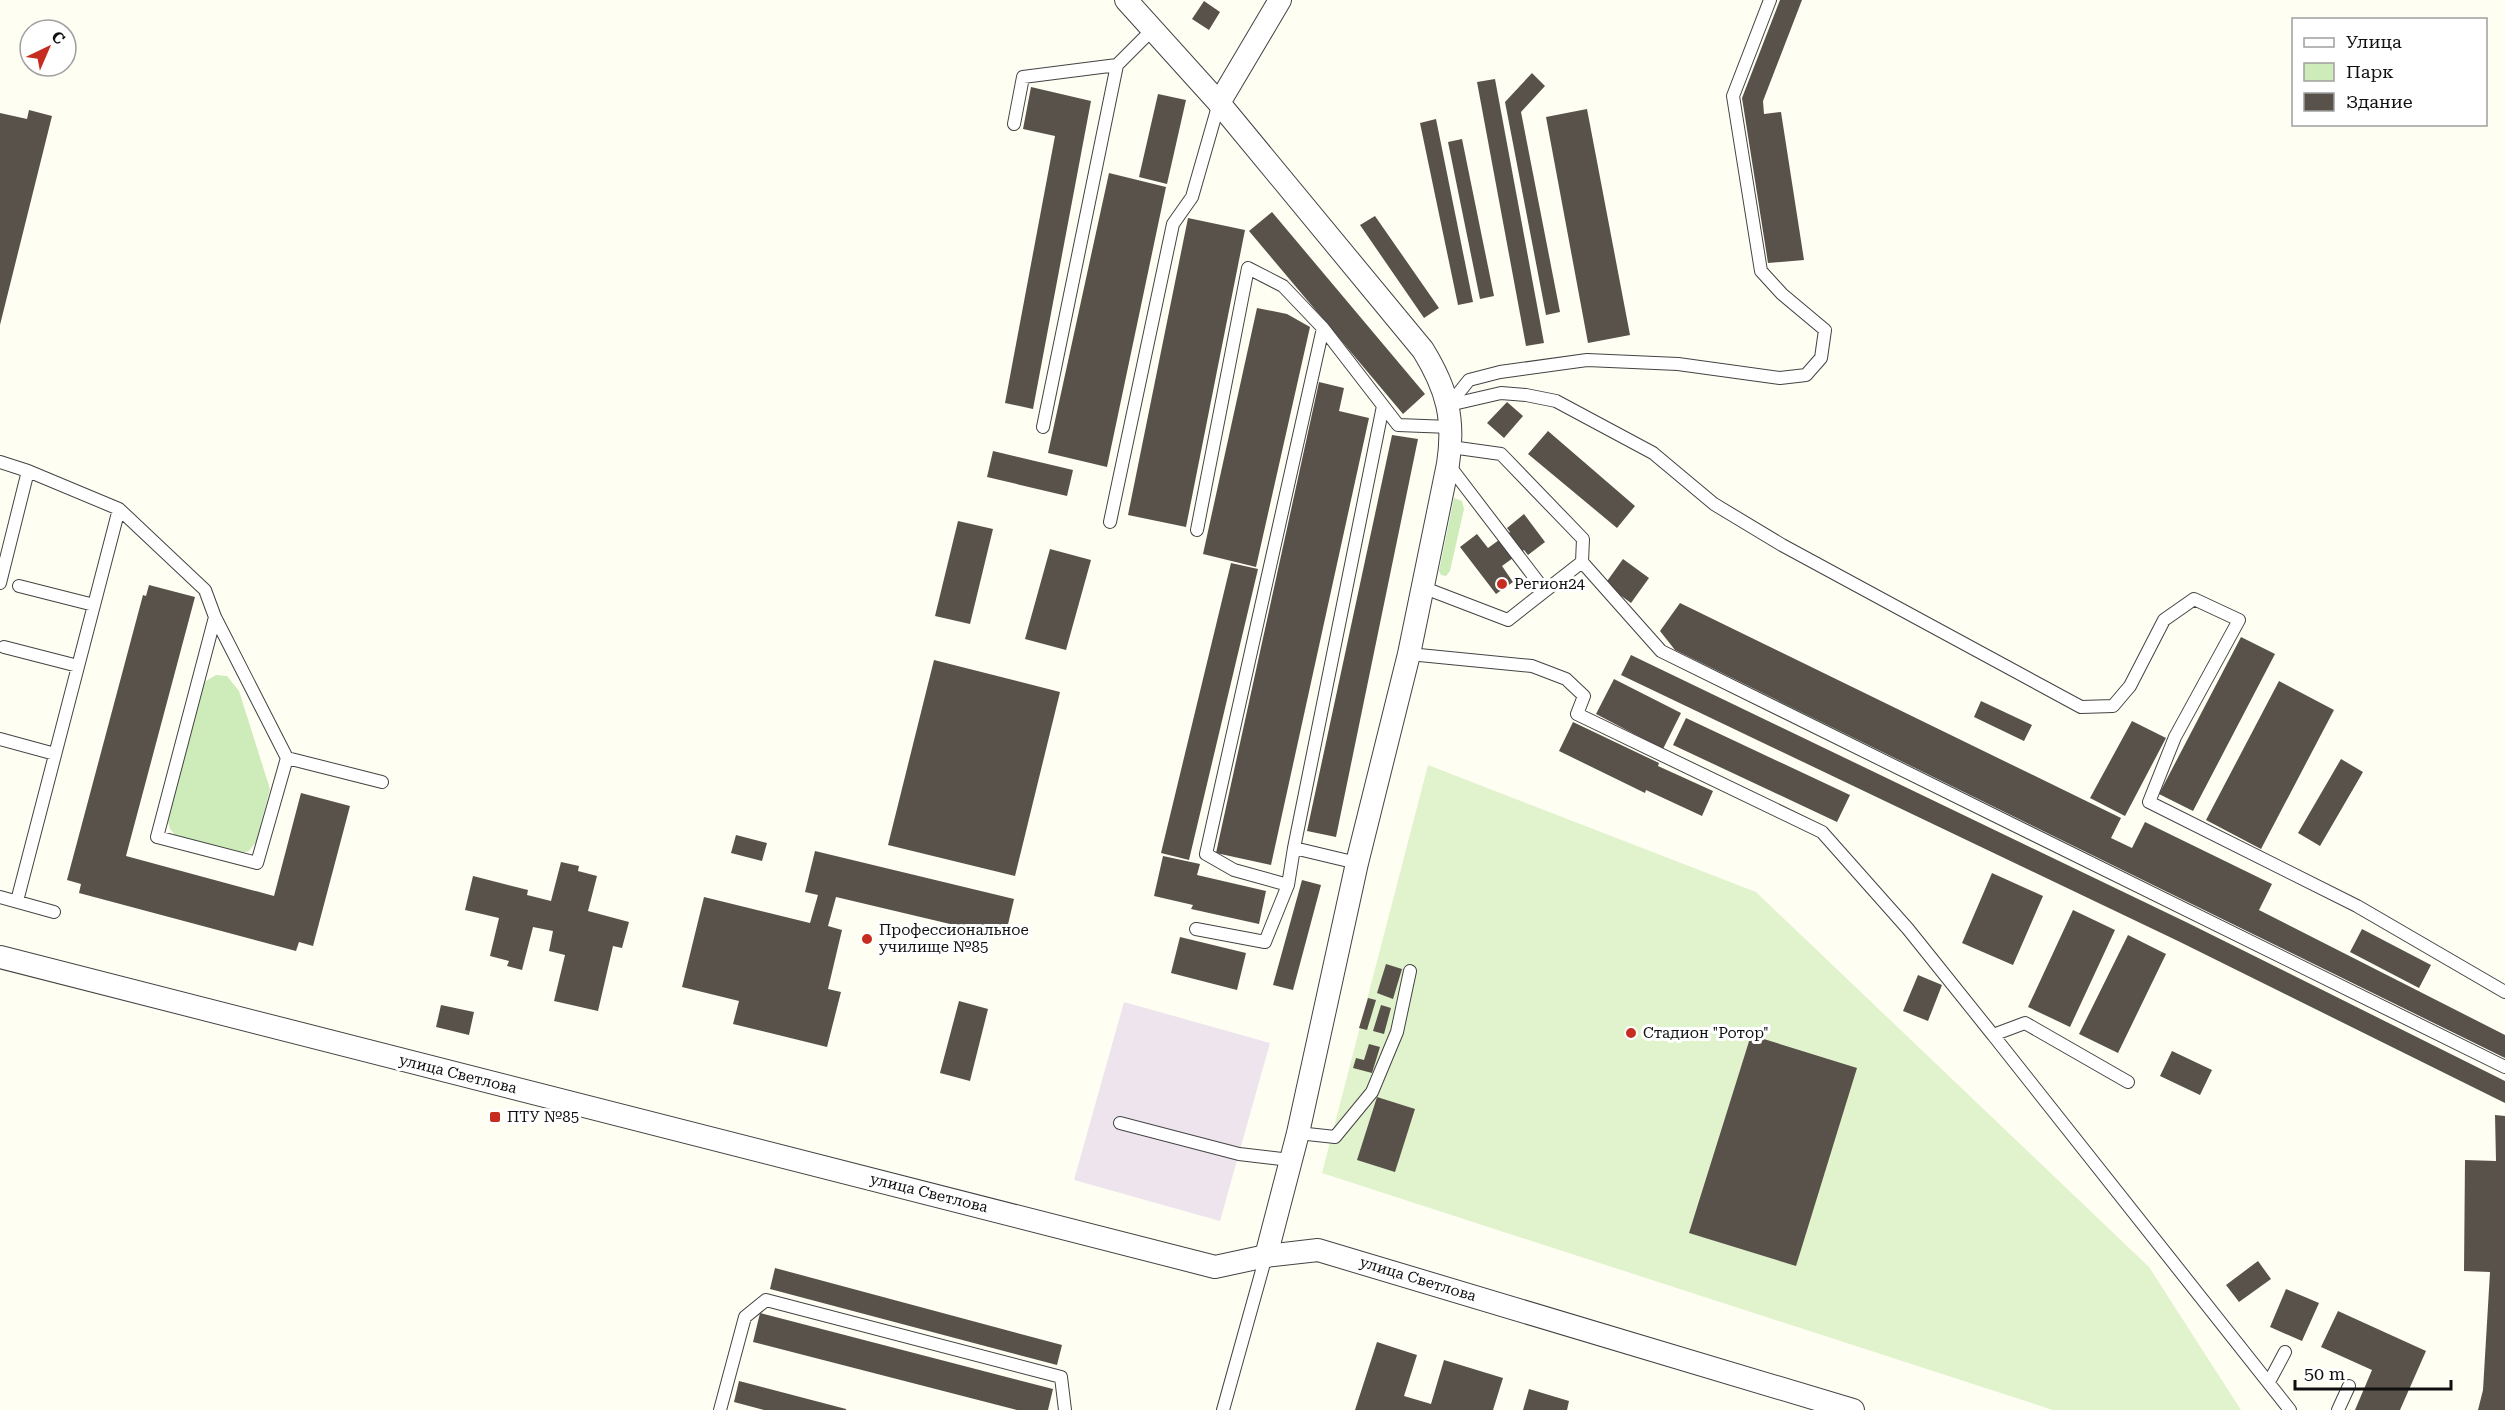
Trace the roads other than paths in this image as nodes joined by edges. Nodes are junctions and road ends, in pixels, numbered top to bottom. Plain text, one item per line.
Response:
1 (1126, 0) edge
2 (1280, 0) edge
3 (1770, 0) edge
4 (1153, 29) junction
5 (1117, 65) junction
6 (1220, 103) junction
7 (1014, 124) dead end
8 (1323, 328) junction
9 (1383, 406) junction
10 (1043, 428) dead end
11 (1449, 436) junction
12 (0, 462) edge
13 (28, 471) junction
14 (119, 509) junction
15 (1110, 522) dead end
16 (1197, 530) dead end
17 (1582, 562) junction
18 (0, 583) edge
19 (19, 586) dead end
20 (1422, 587) junction
21 (1545, 591) junction
22 (94, 605) junction
23 (215, 617) junction
24 (4, 647) dead end
25 (1409, 654) junction
26 (78, 666) junction
27 (0, 739) edge
28 (55, 754) junction
29 (287, 758) junction
30 (382, 782) dead end
31 (1294, 848) junction
32 (1357, 863) junction
33 (1288, 885) junction
34 (0, 897) edge
35 (17, 901) junction
36 (54, 912) dead end
37 (1196, 928) dead end
38 (0, 957) edge
39 (1410, 971) dead end
40 (2505, 992) edge
41 (1993, 1035) junction
42 (2505, 1068) edge
43 (2128, 1082) dead end
44 (1120, 1123) dead end
45 (1298, 1133) junction
46 (1290, 1160) junction
47 (1266, 1256) junction
48 (2285, 1352) dead end
49 (2269, 1382) junction
50 (2349, 1386) dead end
51 (720, 1410) edge
52 (1065, 1410) edge
53 (1223, 1410) edge
54 (1853, 1410) edge
55 (2290, 1410) edge
56 (2338, 1410) edge

1 - 4 street
2 - 6 street
3 - 11 lane
4 - 5 lane
4 - 6 street
5 - 7 lane
5 - 10 lane
6 - 11 street
6 - 15 lane
8 - 9 lane
8 - 16 lane
8 - 33 lane
9 - 11 lane
9 - 31 lane
11 - 17 lane
11 - 20 street
11 - 21 lane
11 - 40 lane
12 - 13 lane
13 - 14 lane
13 - 18 lane
14 - 22 lane
14 - 23 lane
17 - 21 lane
17 - 42 lane
19 - 22 lane
20 - 21 lane
20 - 25 street
22 - 26 lane
23 - 29 lane
23 - 29 lane
24 - 26 lane
25 - 32 street
25 - 41 lane
26 - 28 lane
27 - 28 lane
28 - 35 lane
29 - 30 lane
31 - 32 lane
31 - 33 lane
32 - 45 street
33 - 37 lane
34 - 35 lane
35 - 36 lane
38 - 47 street, улица Светлова
39 - 45 lane
41 - 43 lane
41 - 49 lane
44 - 46 lane
45 - 46 street
46 - 47 street
47 - 53 lane
47 - 54 street, улица Светлова
48 - 49 lane
49 - 55 lane
50 - 56 lane
51 - 52 lane

